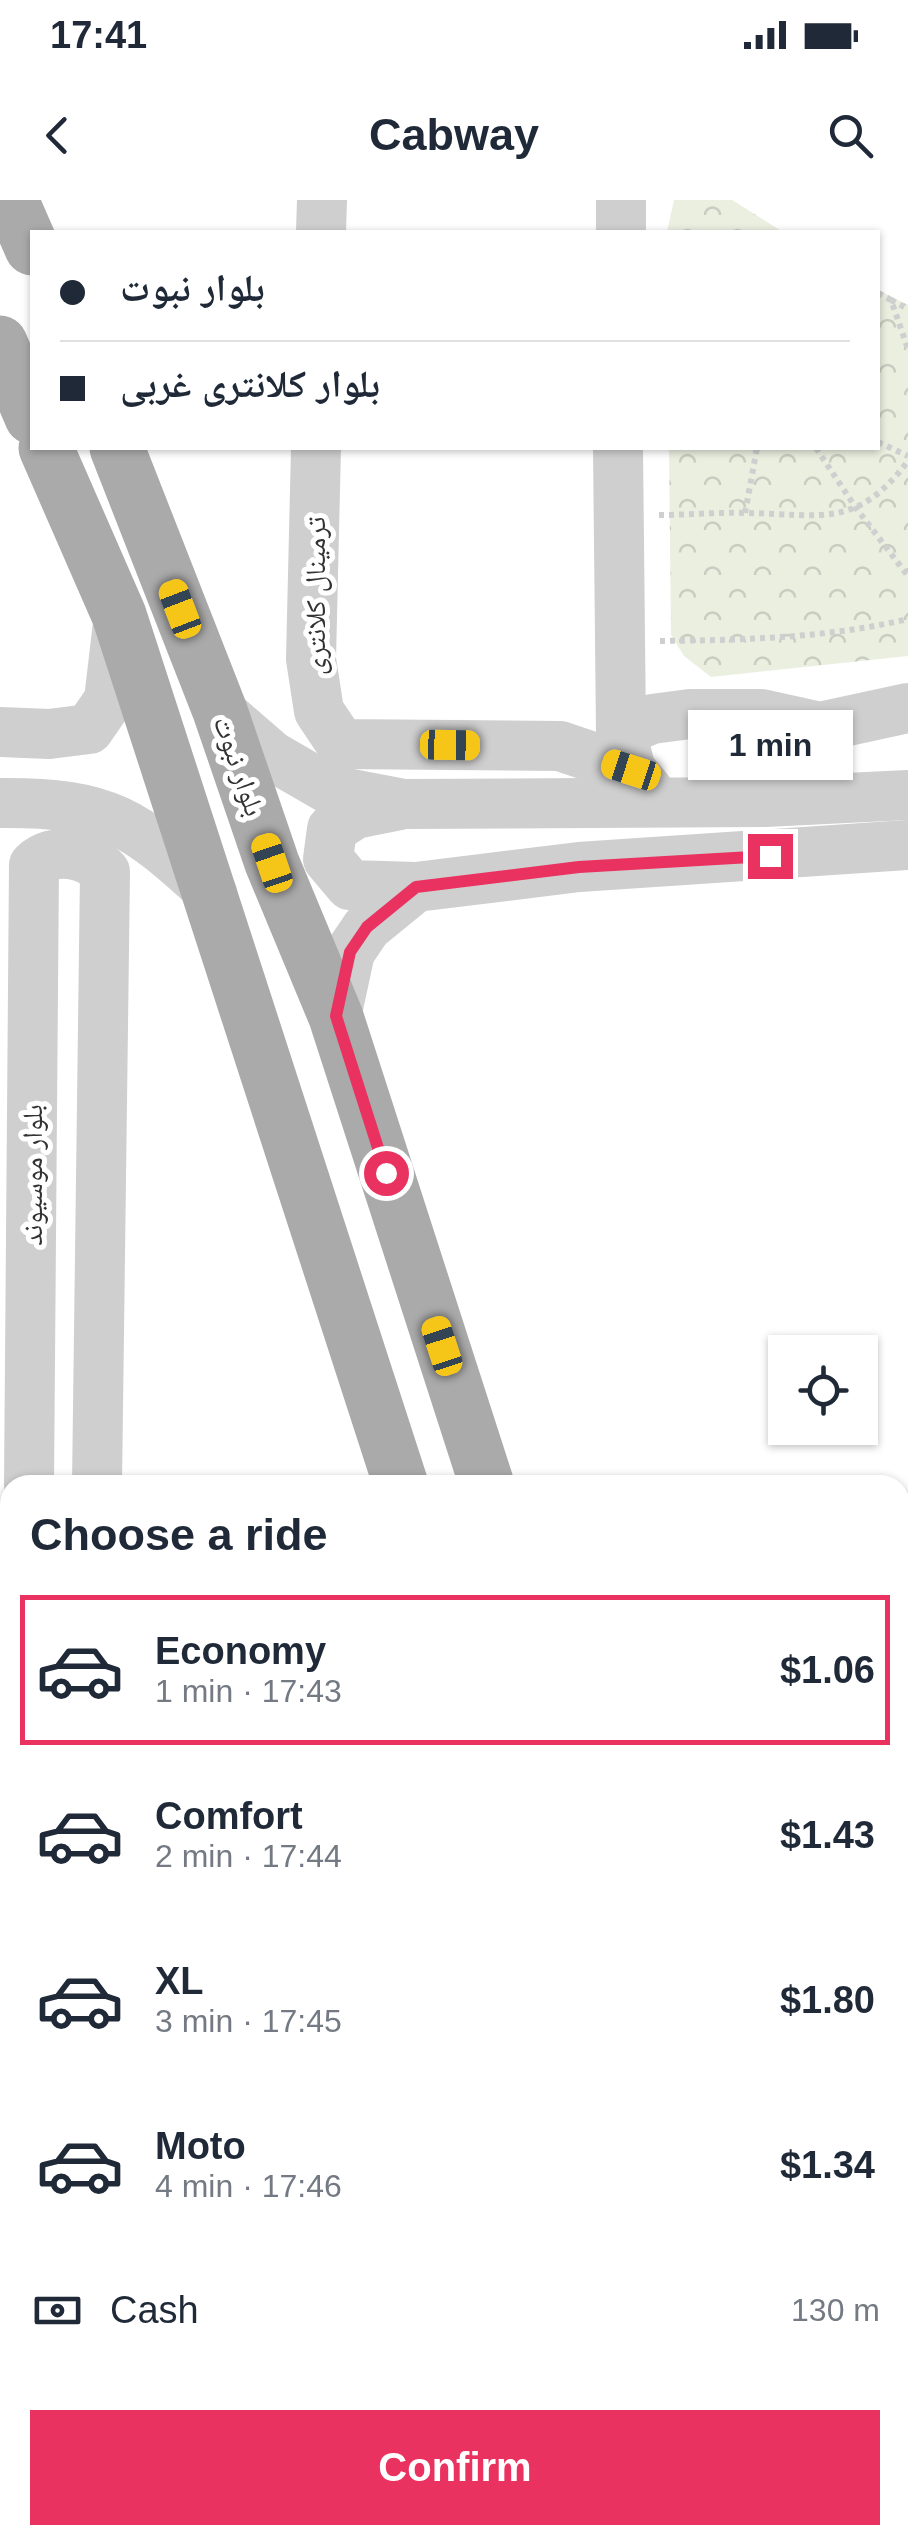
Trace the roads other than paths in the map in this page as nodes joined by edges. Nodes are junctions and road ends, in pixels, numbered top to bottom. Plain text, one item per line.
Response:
1 (11, 200) edge
2 (322, 200) edge
3 (621, 200) edge
4 (321, 230) edge
5 (621, 230) edge
6 (30, 243) edge
7 (0, 343) edge
8 (30, 412) edge
9 (47, 450) edge
10 (118, 450) edge
11 (316, 450) edge
12 (618, 450) edge
13 (119, 615) junction
14 (908, 708) edge
15 (220, 711) junction
16 (0, 732) edge
17 (636, 768) junction
18 (908, 795) edge
19 (0, 803) edge
20 (404, 804) junction
21 (908, 845) edge
22 (416, 887) junction
23 (212, 894) junction
24 (336, 1016) junction
25 (29, 1475) edge
26 (97, 1475) edge
27 (398, 1475) edge
28 (484, 1475) edge

1 - 6 main road
2 - 4 street
3 - 5 street
7 - 8 main road
9 - 13 main road
10 - 15 main road, بلوار نبوت
11 - 17 street, ترمینال کلانتری
12 - 17 street
13 - 16 street
13 - 23 main road
14 - 17 street
15 - 20 street
15 - 24 main road, بلوار نبوت
17 - 18 street
17 - 20 street
19 - 23 street
20 - 22 street
21 - 22 street
22 - 24 street
23 - 27 main road
24 - 28 main road, بلوار نبوت
25 - 26 street, بلوار موسیوند

